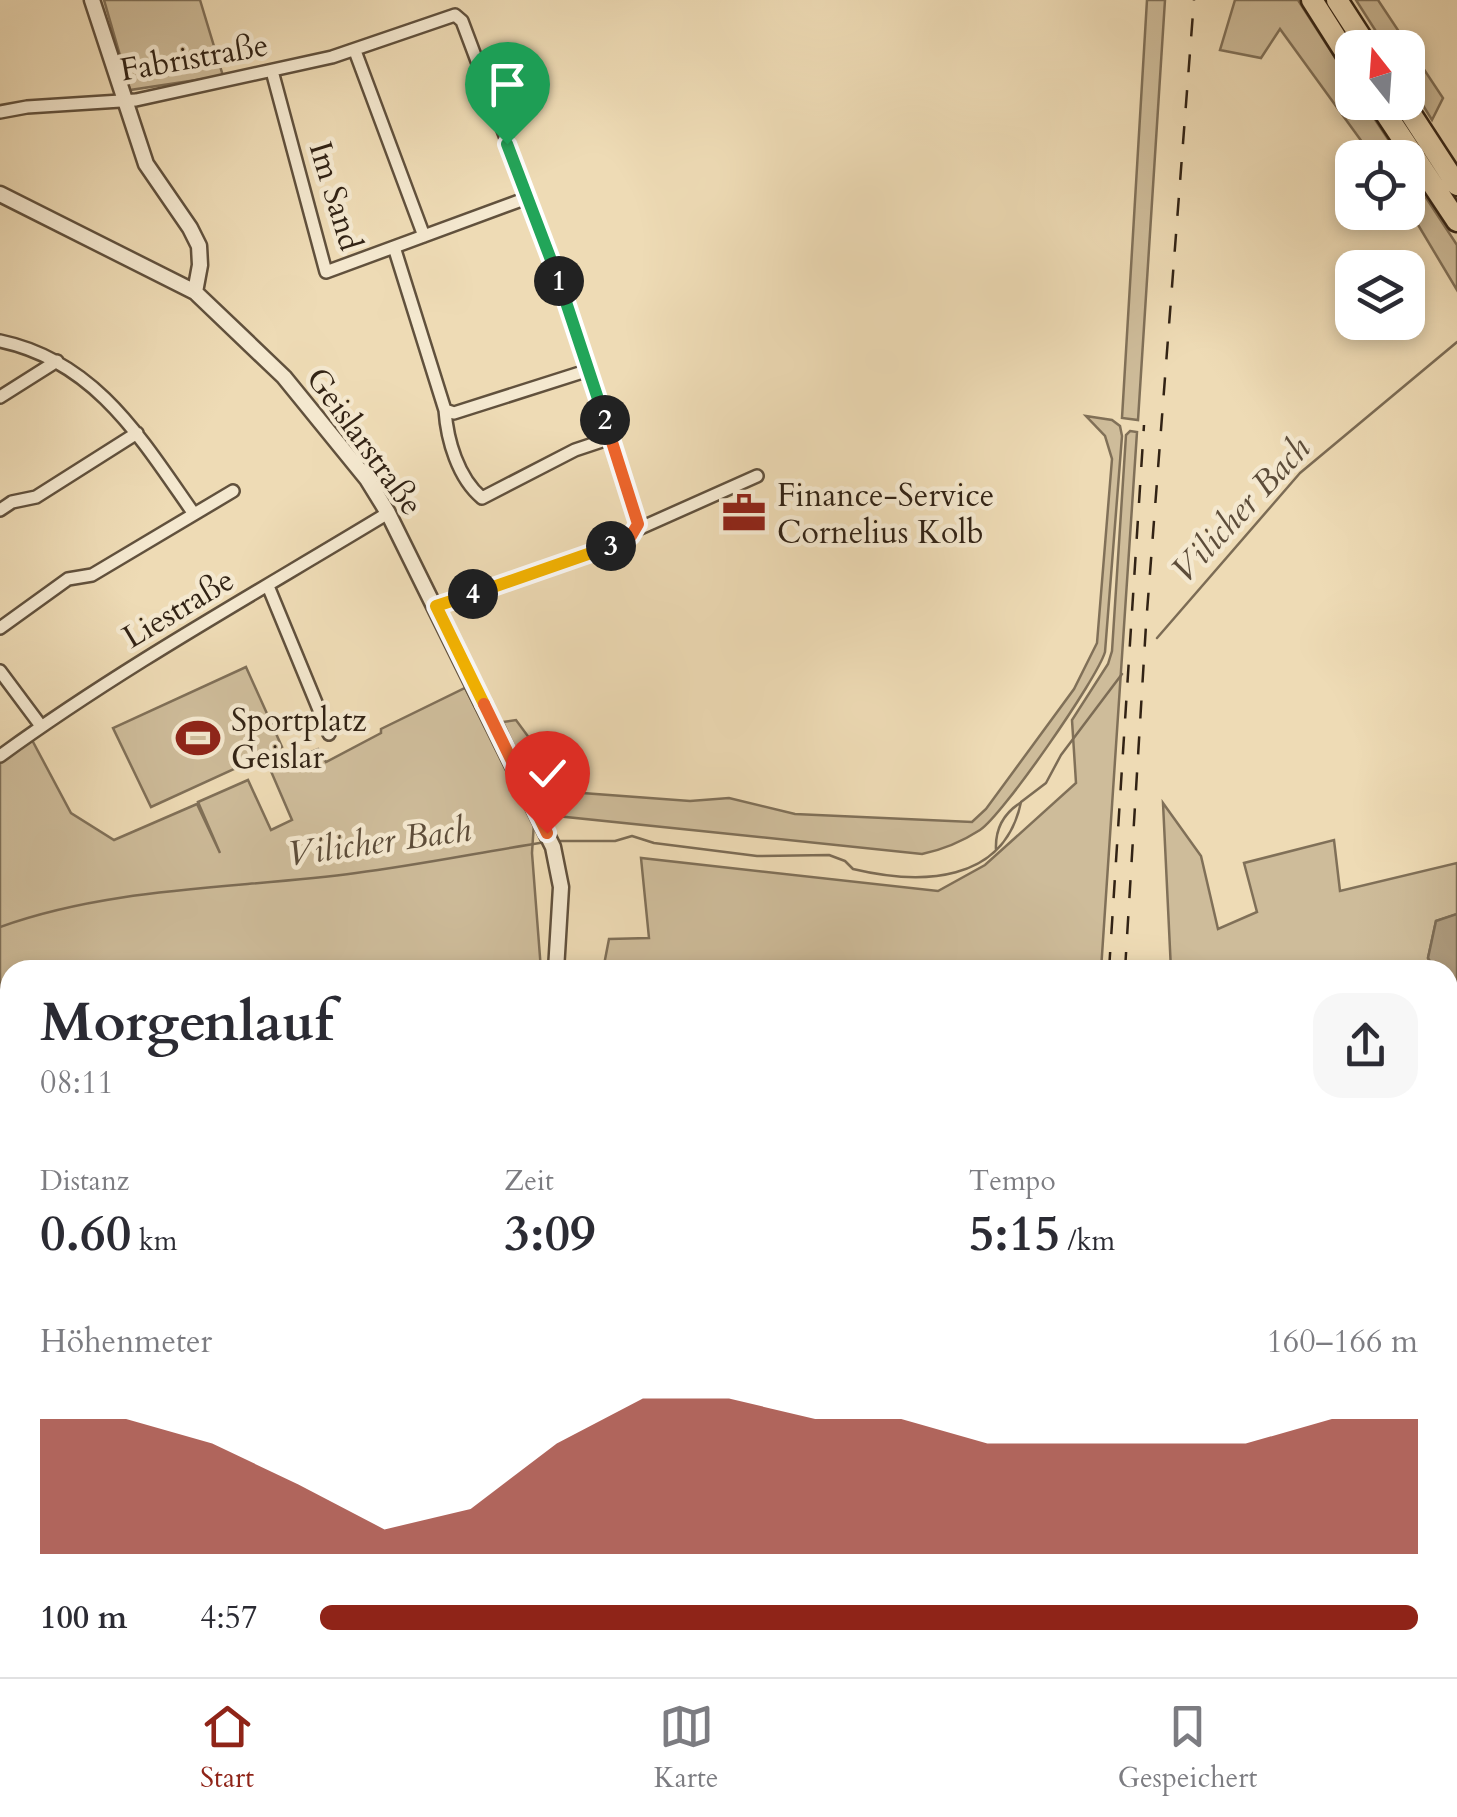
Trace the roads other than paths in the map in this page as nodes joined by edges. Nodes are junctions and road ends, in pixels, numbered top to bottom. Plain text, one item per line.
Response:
1 (92, 0) edge
2 (1312, 0) edge
3 (1337, 0) edge
4 (1356, 30) edge
5 (1335, 36) edge
6 (355, 51) junction
7 (272, 71) junction
8 (125, 100) junction
9 (0, 112) edge
10 (1389, 120) edge
11 (1415, 120) edge
12 (1457, 185) edge
13 (0, 194) edge
14 (526, 198) junction
15 (1457, 222) edge
16 (424, 236) junction
17 (394, 247) junction
18 (195, 292) junction
19 (0, 341) edge
20 (57, 362) junction
21 (589, 370) junction
22 (0, 396) edge
23 (445, 410) junction
24 (136, 432) junction
25 (611, 438) junction
26 (757, 476) dead end
27 (234, 491) dead end
28 (0, 510) edge
29 (388, 513) junction
30 (194, 514) junction
31 (636, 530) junction
32 (268, 586) junction
33 (436, 606) junction
34 (0, 628) edge
35 (0, 671) edge
36 (41, 726) junction
37 (329, 734) dead end
38 (0, 756) edge
39 (558, 960) edge

1 - 8 street
2 - 5 highway
3 - 4 highway
6 - 7 street, Fabristraße
6 - 14 street, Fabristraße
6 - 16 street
7 - 8 street, Fabristraße
7 - 17 street, Im Sand
8 - 9 street, Fabristraße
8 - 18 street
10 - 15 highway
11 - 12 highway
13 - 18 street, Geislarstraße
14 - 16 street
14 - 21 street
16 - 17 street
17 - 23 street
18 - 29 street, Geislarstraße
19 - 20 street
20 - 22 street
20 - 24 street
21 - 23 street
21 - 25 street
23 - 25 street
24 - 28 street
24 - 30 street
25 - 31 street
26 - 31 street
27 - 30 street
29 - 32 street, Liestraße
29 - 33 street, Geislarstraße
30 - 34 street
31 - 33 street
32 - 36 street, Liestraße
32 - 37 street
33 - 39 street, Geislarstraße
35 - 36 street
36 - 38 street, Liestraße

